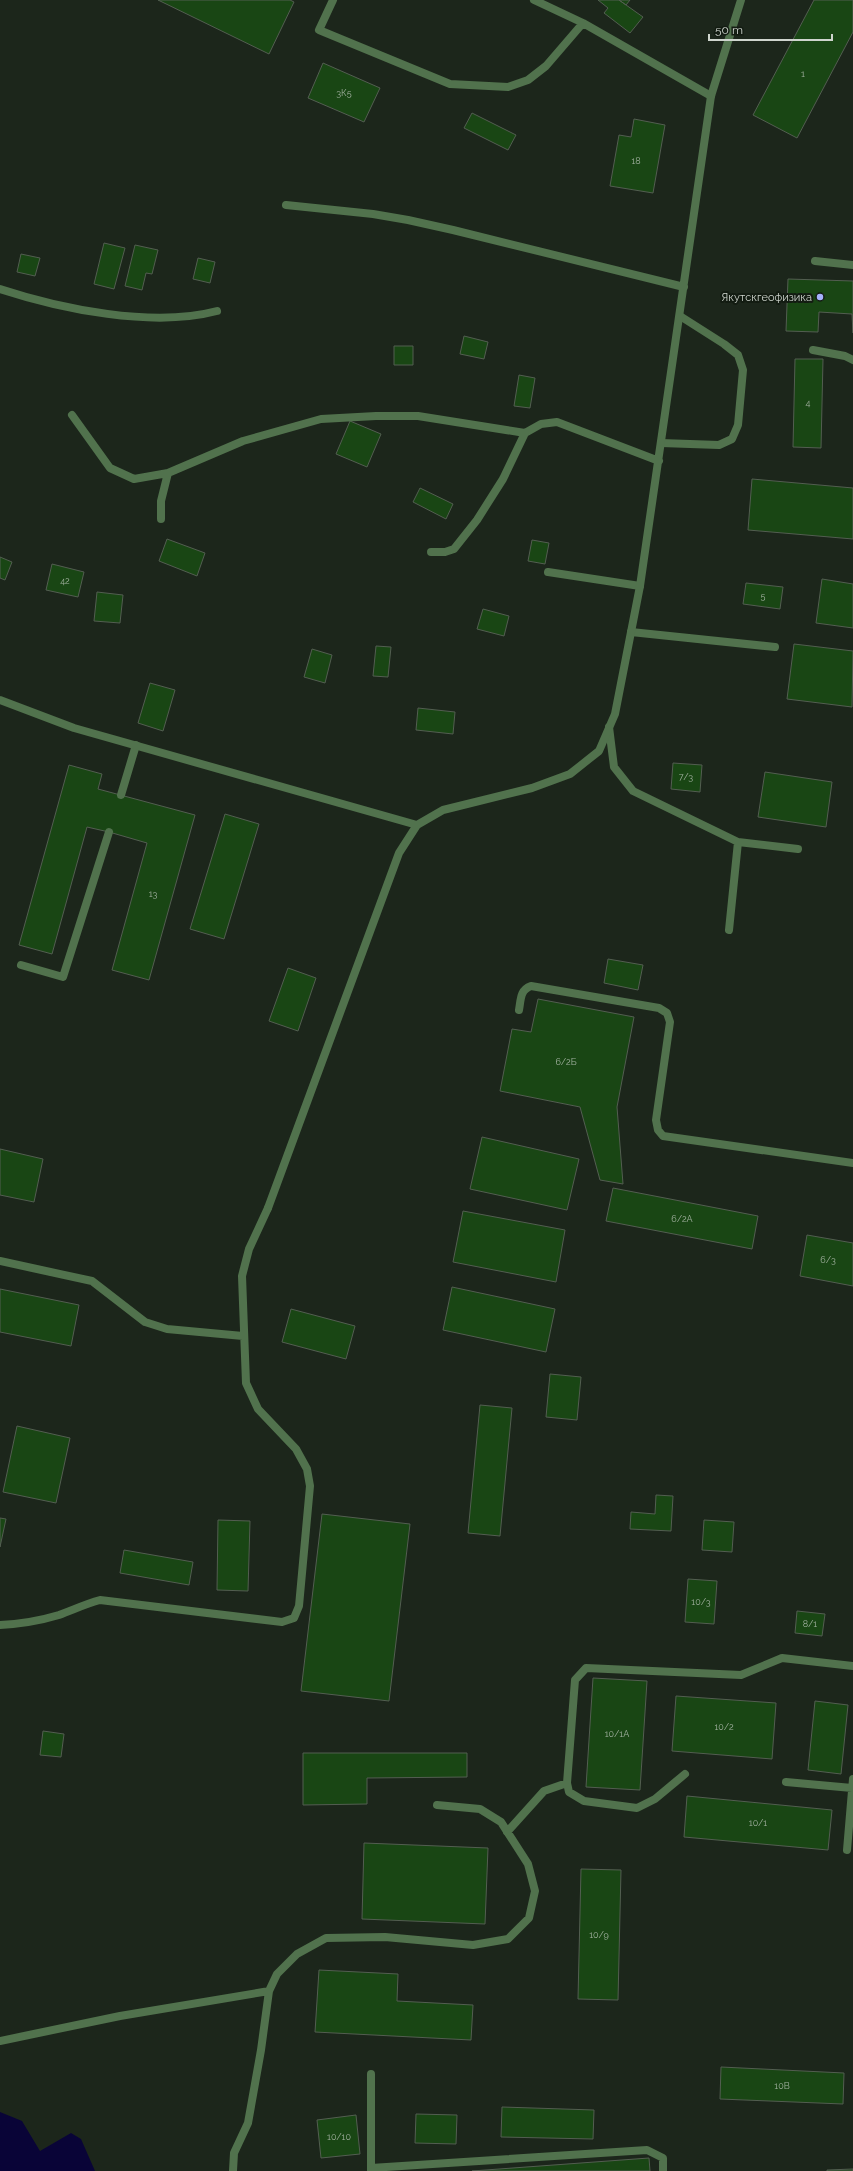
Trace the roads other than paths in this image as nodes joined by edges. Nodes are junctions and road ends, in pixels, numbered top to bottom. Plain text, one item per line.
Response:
1 (333, 0) edge
2 (534, 0) edge
3 (741, 0) edge
4 (582, 23) junction
5 (711, 96) junction
6 (286, 205) dead end
7 (815, 261) dead end
8 (853, 265) edge
9 (684, 287) junction
10 (0, 289) edge
11 (217, 311) dead end
12 (680, 316) junction
13 (813, 350) dead end
14 (853, 360) edge
15 (72, 415) dead end
16 (526, 433) junction
17 (661, 443) junction
18 (659, 461) junction
19 (168, 473) junction
20 (161, 519) dead end
21 (431, 552) dead end
22 (548, 572) dead end
23 (640, 586) junction
24 (631, 632) junction
25 (776, 647) dead end
26 (0, 700) edge
27 (609, 727) junction
28 (136, 745) junction
29 (120, 795) dead end
30 (417, 825) junction
31 (109, 832) dead end
32 (738, 842) junction
33 (798, 849) dead end
34 (729, 930) dead end
35 (20, 965) dead end
36 (519, 1010) dead end
37 (853, 1163) edge
38 (0, 1261) edge
39 (243, 1336) junction
40 (0, 1625) edge
41 (853, 1666) edge
42 (685, 1774) dead end
43 (786, 1782) dead end
44 (567, 1783) junction
45 (853, 1784) edge
46 (437, 1805) dead end
47 (507, 1832) junction
48 (847, 1850) dead end
49 (269, 1991) junction
50 (0, 2042) edge
51 (371, 2074) dead end
52 (371, 2170) edge
53 (233, 2171) edge
54 (664, 2171) edge

1 - 4 street
2 - 4 street
3 - 5 street
4 - 5 street
5 - 9 street
6 - 9 street
7 - 8 street
9 - 12 street
10 - 11 street
12 - 17 street
12 - 17 street
13 - 14 street
15 - 19 street
16 - 18 street
16 - 19 street
16 - 21 street
17 - 18 street
18 - 23 street
19 - 20 street
22 - 23 street
23 - 24 street
24 - 25 street
24 - 27 street
26 - 28 street
27 - 30 street
27 - 32 street
28 - 29 street
28 - 30 street
30 - 39 street
31 - 35 street
32 - 33 street
32 - 34 street
36 - 37 street
38 - 39 street
39 - 40 street
41 - 44 street
42 - 44 street
43 - 45 street
44 - 47 street
45 - 48 street
46 - 47 street
47 - 49 street
49 - 50 street
49 - 53 street
51 - 52 street
52 - 54 street

